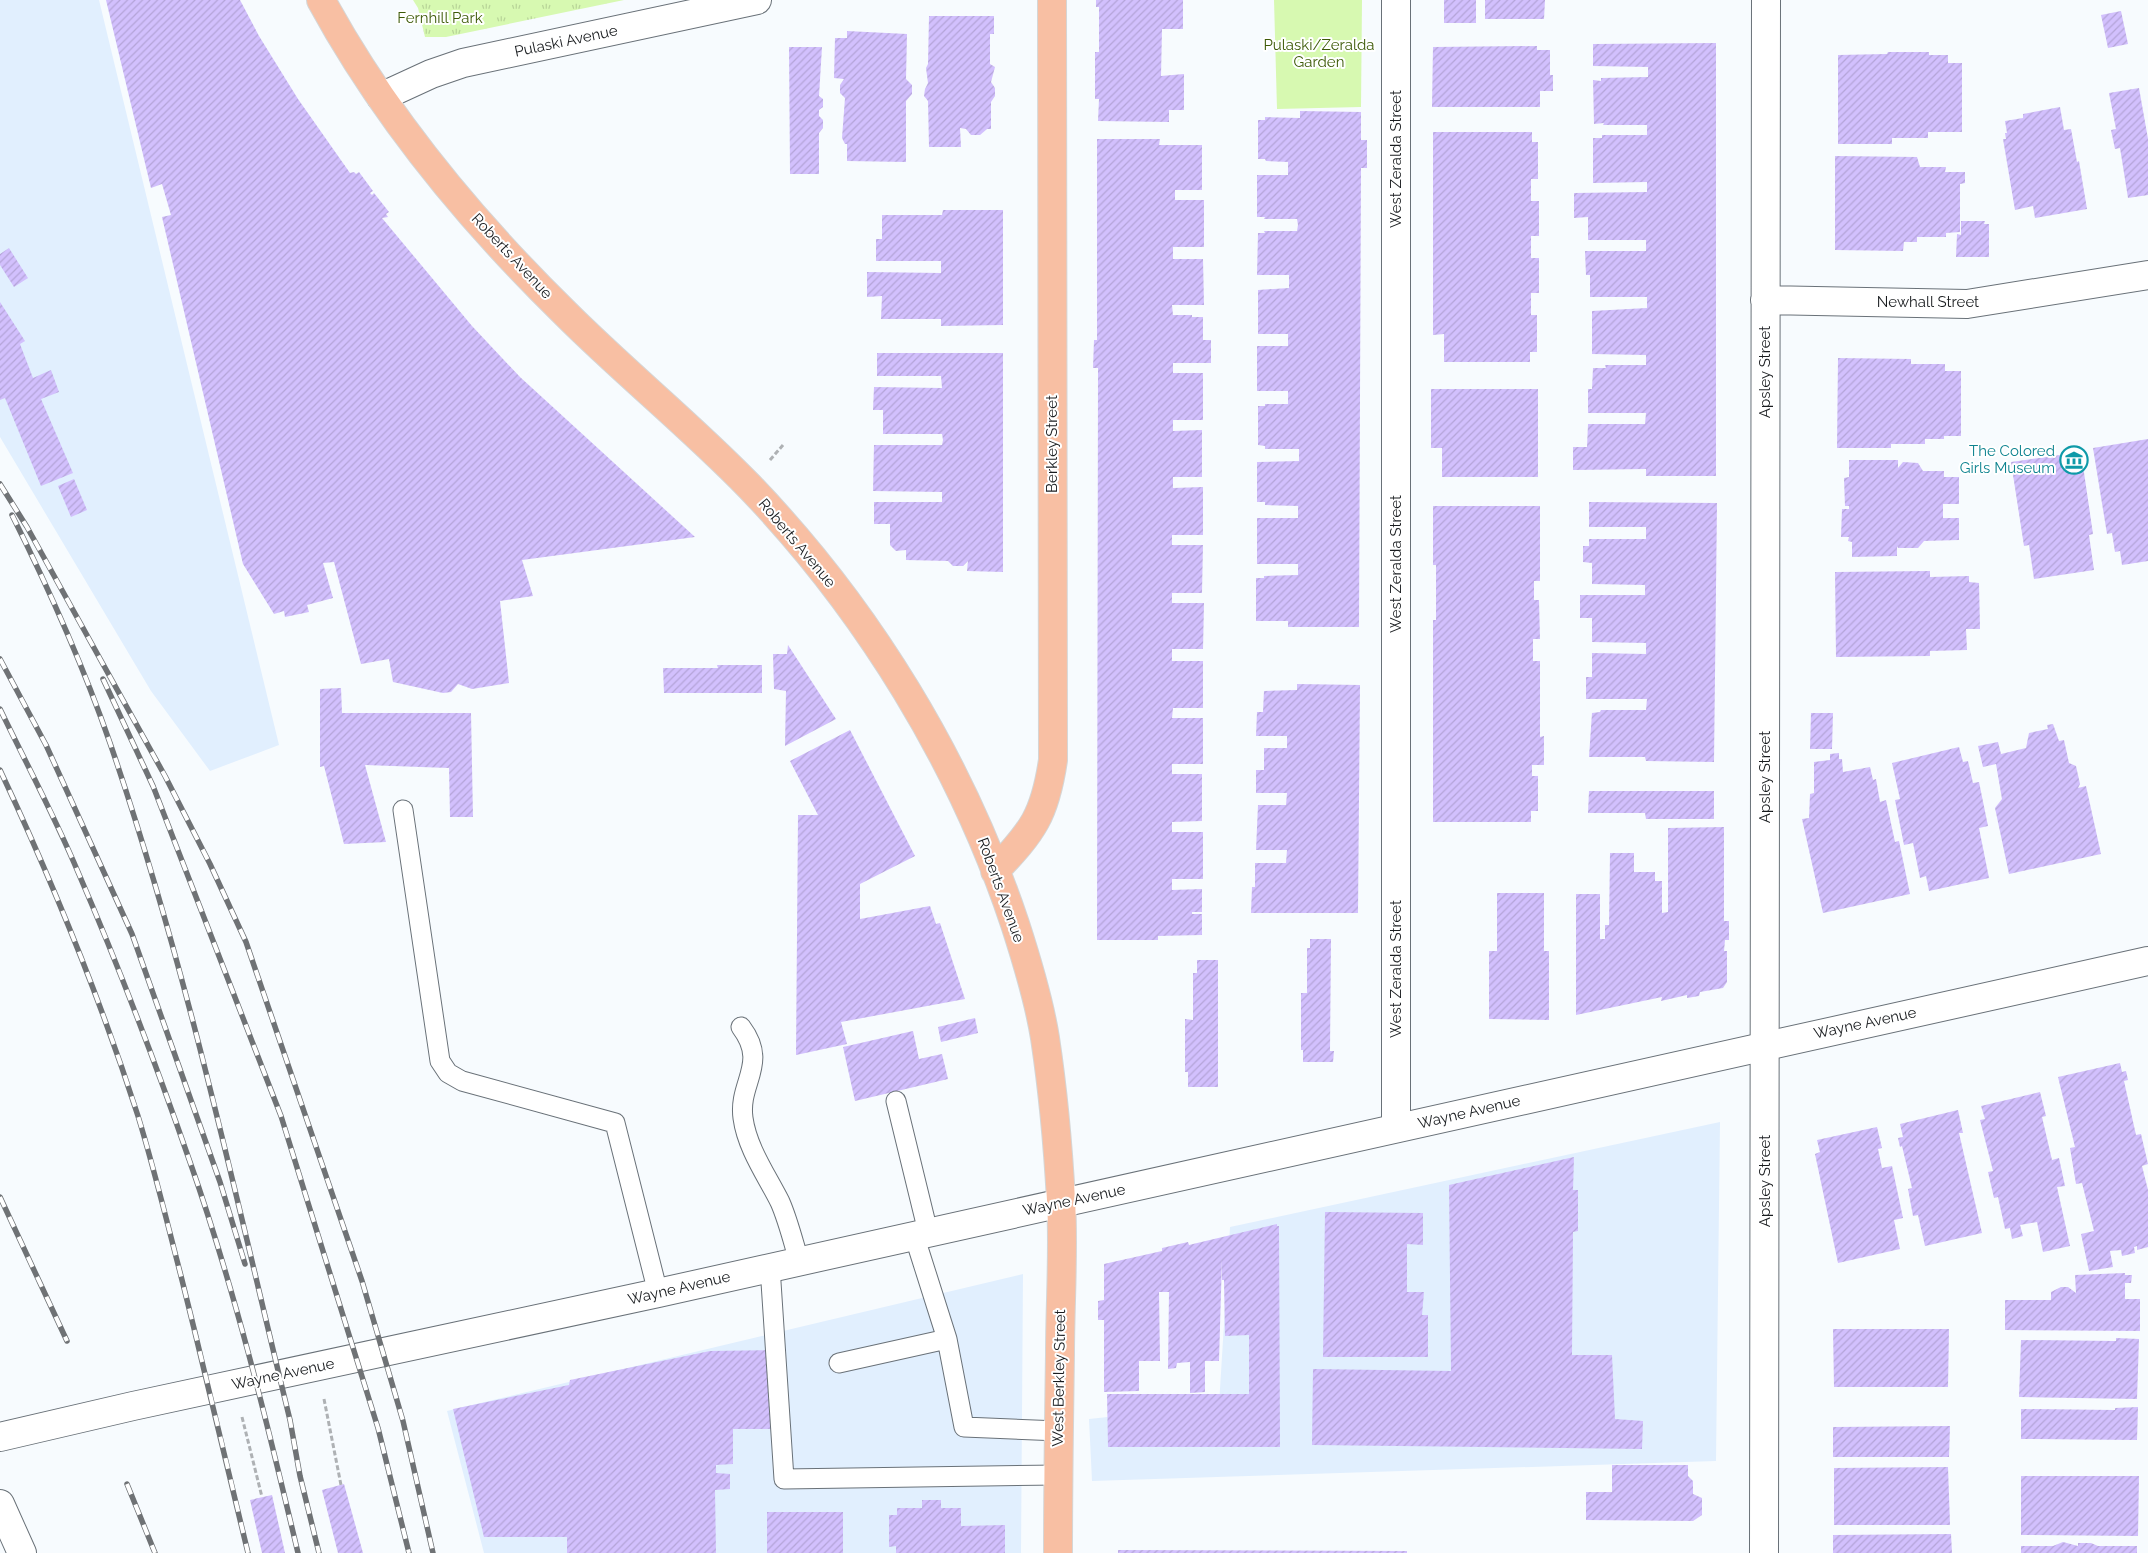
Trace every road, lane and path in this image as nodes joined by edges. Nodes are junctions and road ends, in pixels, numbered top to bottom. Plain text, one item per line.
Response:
1 (321, 0) edge
2 (757, 0) edge
3 (1052, 0) edge
4 (1396, 0) edge
5 (1766, 0) edge
6 (381, 97) junction
7 (2148, 275) edge
8 (1765, 300) junction
9 (403, 810) dead end
10 (995, 871) junction
11 (2148, 961) edge
12 (742, 1026) dead end
13 (1765, 1046) junction
14 (896, 1101) dead end
15 (1396, 1128) junction
16 (1061, 1202) junction
17 (921, 1233) junction
18 (800, 1260) junction
19 (770, 1267) junction
20 (658, 1293) junction
21 (947, 1339) junction
22 (839, 1363) dead end
23 (234, 1385) junction
24 (1059, 1431) junction
25 (0, 1438) edge
26 (331, 1439) dead end
27 (1058, 1475) junction
28 (341, 1485) dead end
29 (262, 1497) dead end
30 (0, 1504) edge
31 (22, 1553) edge
32 (1058, 1553) edge
33 (1764, 1553) edge

1 - 6 main road, Roberts Avenue
2 - 6 street, Pulaski Avenue
3 - 10 main road, Berkley Street
4 - 15 street, West Zeralda Street
5 - 8 street, Apsley Street
6 - 10 main road, Roberts Avenue
7 - 8 street, Newhall Street
8 - 13 street, Apsley Street
9 - 20 lane
10 - 16 main road, Roberts Avenue
11 - 13 street, Wayne Avenue
12 - 18 lane
13 - 15 street, Wayne Avenue
13 - 33 street, Apsley Street
14 - 17 lane
15 - 16 street, Wayne Avenue
16 - 17 street, Wayne Avenue
16 - 24 main road, West Berkley Street
17 - 18 street, Wayne Avenue
17 - 21 lane
18 - 19 street, Wayne Avenue
19 - 20 street, Wayne Avenue
19 - 27 lane
20 - 23 street, Wayne Avenue
21 - 22 lane
21 - 24 lane
23 - 25 street, Wayne Avenue
23 - 29 path
24 - 27 main road, West Berkley Street
26 - 28 path
27 - 32 main road, West Berkley Street
30 - 31 street

